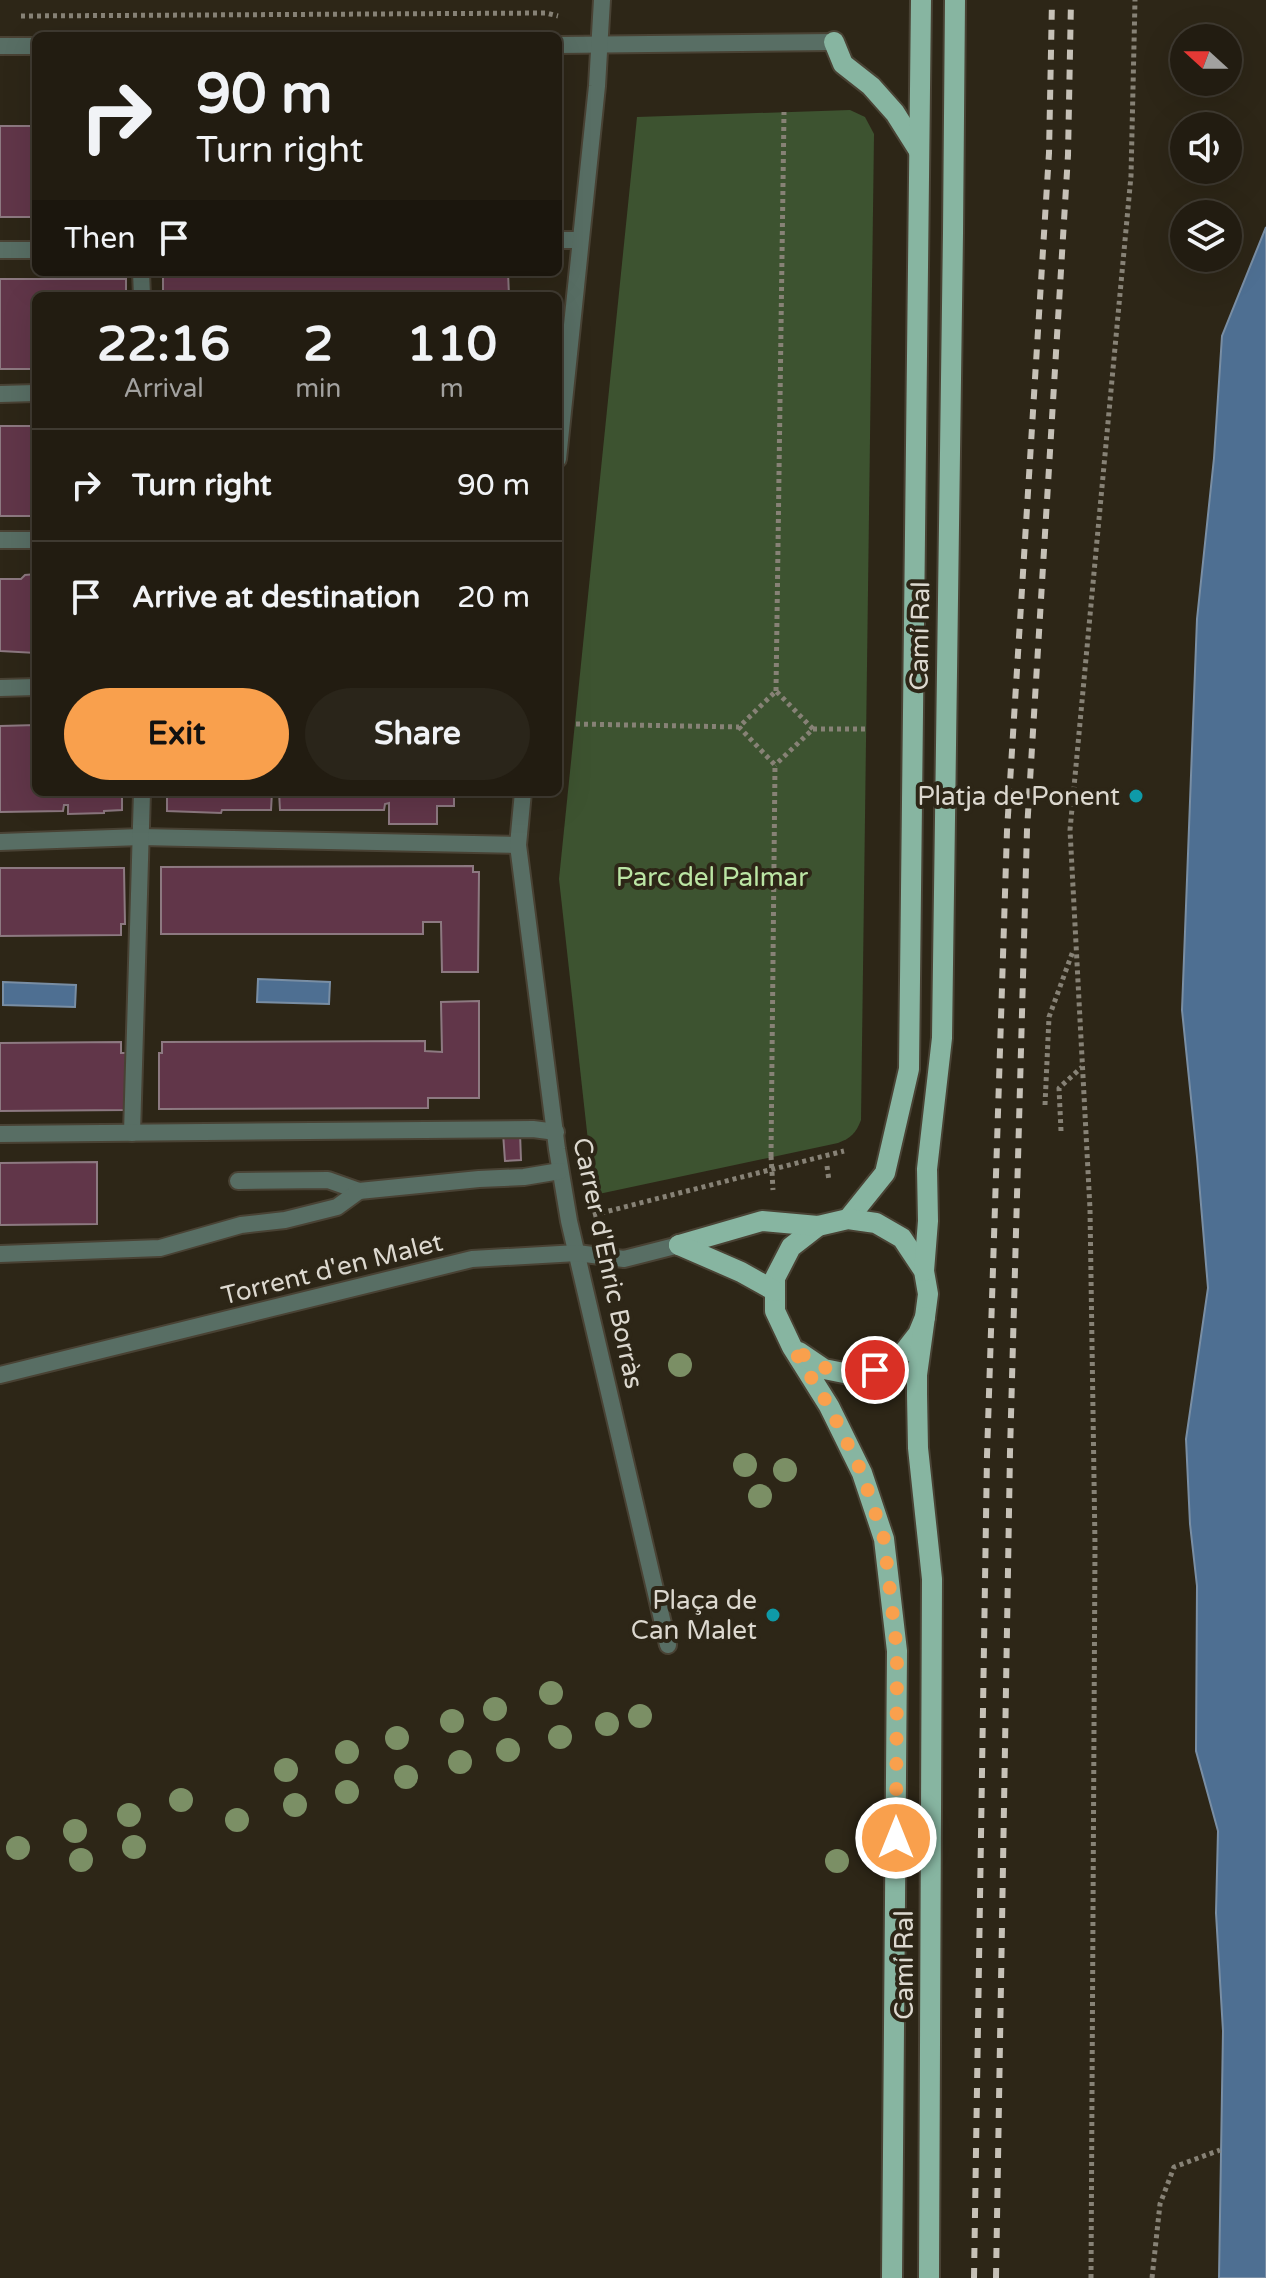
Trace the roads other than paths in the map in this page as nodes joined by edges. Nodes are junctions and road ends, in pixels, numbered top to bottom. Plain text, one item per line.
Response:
1 (602, 0) edge
2 (921, 0) edge
3 (955, 0) edge
4 (834, 42) joint
5 (562, 45) edge
6 (593, 45) junction
7 (0, 46) edge
8 (32, 46) edge
9 (920, 152) junction
10 (562, 240) edge
11 (580, 240) junction
12 (0, 250) edge
13 (32, 250) edge
14 (562, 380) edge
15 (32, 393) edge
16 (0, 394) edge
17 (0, 540) edge
18 (32, 540) edge
19 (32, 687) edge
20 (0, 688) edge
21 (142, 796) edge
22 (523, 796) edge
23 (141, 837) junction
24 (0, 842) edge
25 (518, 845) junction
26 (556, 1132) junction
27 (132, 1133) junction
28 (0, 1134) edge
29 (560, 1171) junction
30 (238, 1181) dead end
31 (359, 1191) junction
32 (848, 1219) junction
33 (818, 1226) junction
34 (679, 1245) junction
35 (577, 1253) junction
36 (0, 1254) edge
37 (924, 1271) junction
38 (775, 1291) junction
39 (925, 1317) junction
40 (792, 1347) junction
41 (0, 1375) edge
42 (668, 1645) dead end
43 (892, 2278) edge
44 (929, 2278) edge

1 - 6 street
2 - 9 main road, Camí Ral
3 - 37 main road, Camí Ral
4 - 6 street
4 - 9 main road
5 - 6 street
6 - 11 street
7 - 8 street
9 - 32 main road, Camí Ral
10 - 11 street
11 - 14 street
12 - 13 street
15 - 16 street
17 - 18 street
19 - 20 street
21 - 23 street
22 - 25 street, Carrer d'Enric Borràs
23 - 24 street
23 - 25 street
23 - 27 street
25 - 26 street, Carrer d'Enric Borràs
26 - 27 street
26 - 29 street, Carrer d'Enric Borràs
27 - 28 street
29 - 31 street
29 - 35 street, Carrer d'Enric Borràs
30 - 31 street
31 - 36 street
32 - 33 main road
32 - 37 main road
33 - 34 main road
33 - 38 main road
34 - 35 street, Torrent d'en Malet
34 - 38 main road
35 - 41 street, Torrent d'en Malet
35 - 42 street, Carrer d'Enric Borràs
37 - 39 main road
38 - 40 main road
39 - 40 main road
39 - 44 main road, Camí Ral
40 - 43 main road, Camí Ral

